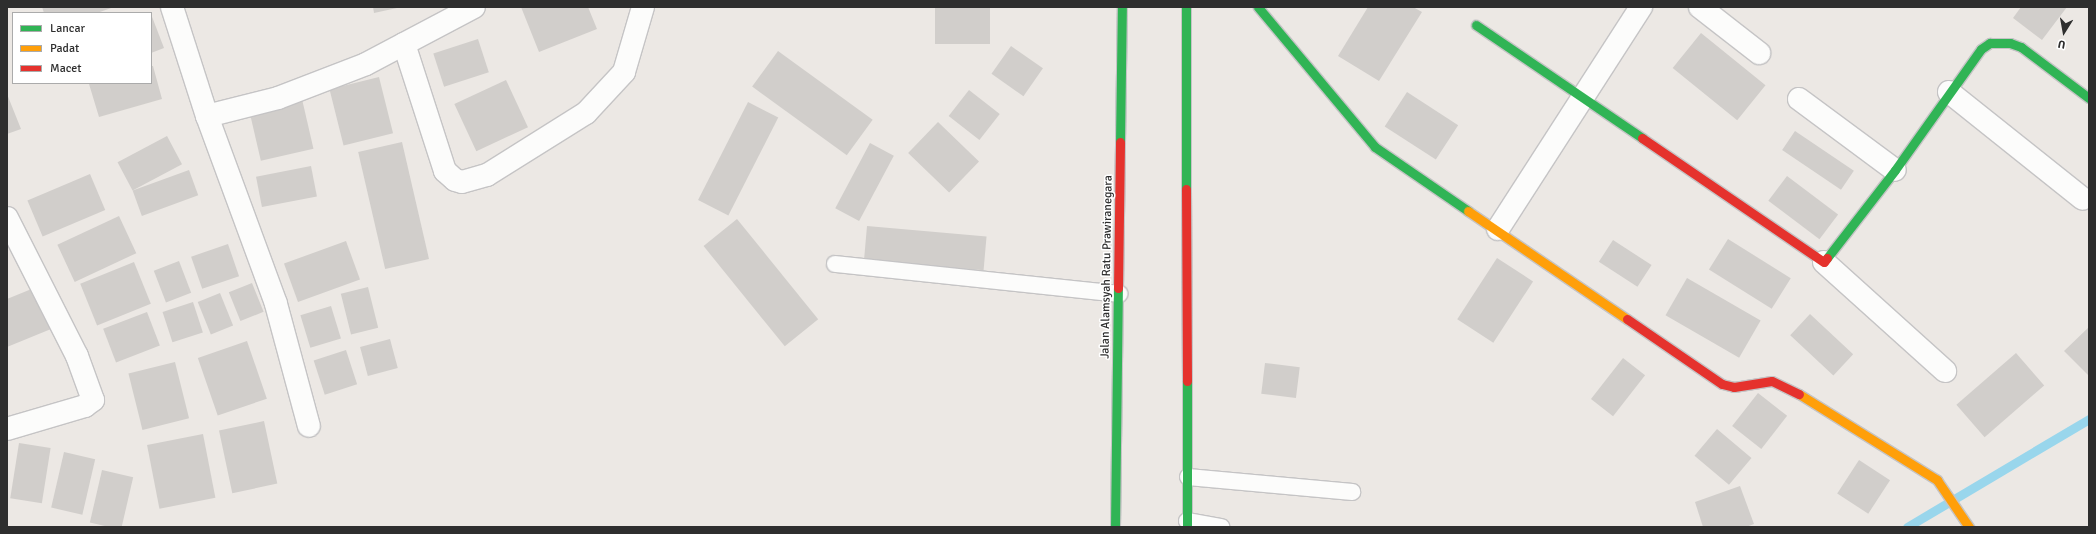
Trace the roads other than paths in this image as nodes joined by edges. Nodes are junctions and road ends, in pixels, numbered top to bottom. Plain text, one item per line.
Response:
1 (172, 7) edge
2 (474, 7) edge
3 (643, 7) edge
4 (1122, 7) edge
5 (1186, 7) edge
6 (1258, 7) edge
7 (1641, 7) edge
8 (1700, 7) edge
9 (1476, 25) dead end
10 (404, 44) junction
11 (1759, 53) dead end
12 (1949, 92) junction
13 (1582, 98) junction
14 (2089, 98) edge
15 (1799, 99) dead end
16 (207, 116) junction
17 (1895, 170) junction
18 (2083, 199) dead end
19 (7, 218) edge
20 (1498, 229) junction
21 (1824, 262) junction
22 (835, 264) dead end
23 (1119, 294) junction
24 (1945, 371) dead end
25 (309, 426) dead end
26 (7, 429) edge
27 (1188, 477) junction
28 (1352, 492) dead end
29 (1187, 524) edge
30 (1969, 526) edge
31 (1115, 527) edge
32 (1221, 527) edge

1 - 16 street
2 - 10 street
3 - 10 street
4 - 23 main road, Jalan Alamsyah Ratu Prawiranegara
5 - 27 main road
6 - 20 main road
7 - 13 street
8 - 11 street
9 - 13 main road
10 - 16 street
12 - 14 main road
12 - 17 main road
12 - 18 street
13 - 20 street
13 - 21 main road
15 - 17 street
16 - 25 street
17 - 21 main road
19 - 26 street
20 - 30 main road
21 - 24 street
22 - 23 lane
23 - 31 main road, Jalan Alamsyah Ratu Prawiranegara
27 - 28 lane
27 - 29 main road
29 - 32 lane

